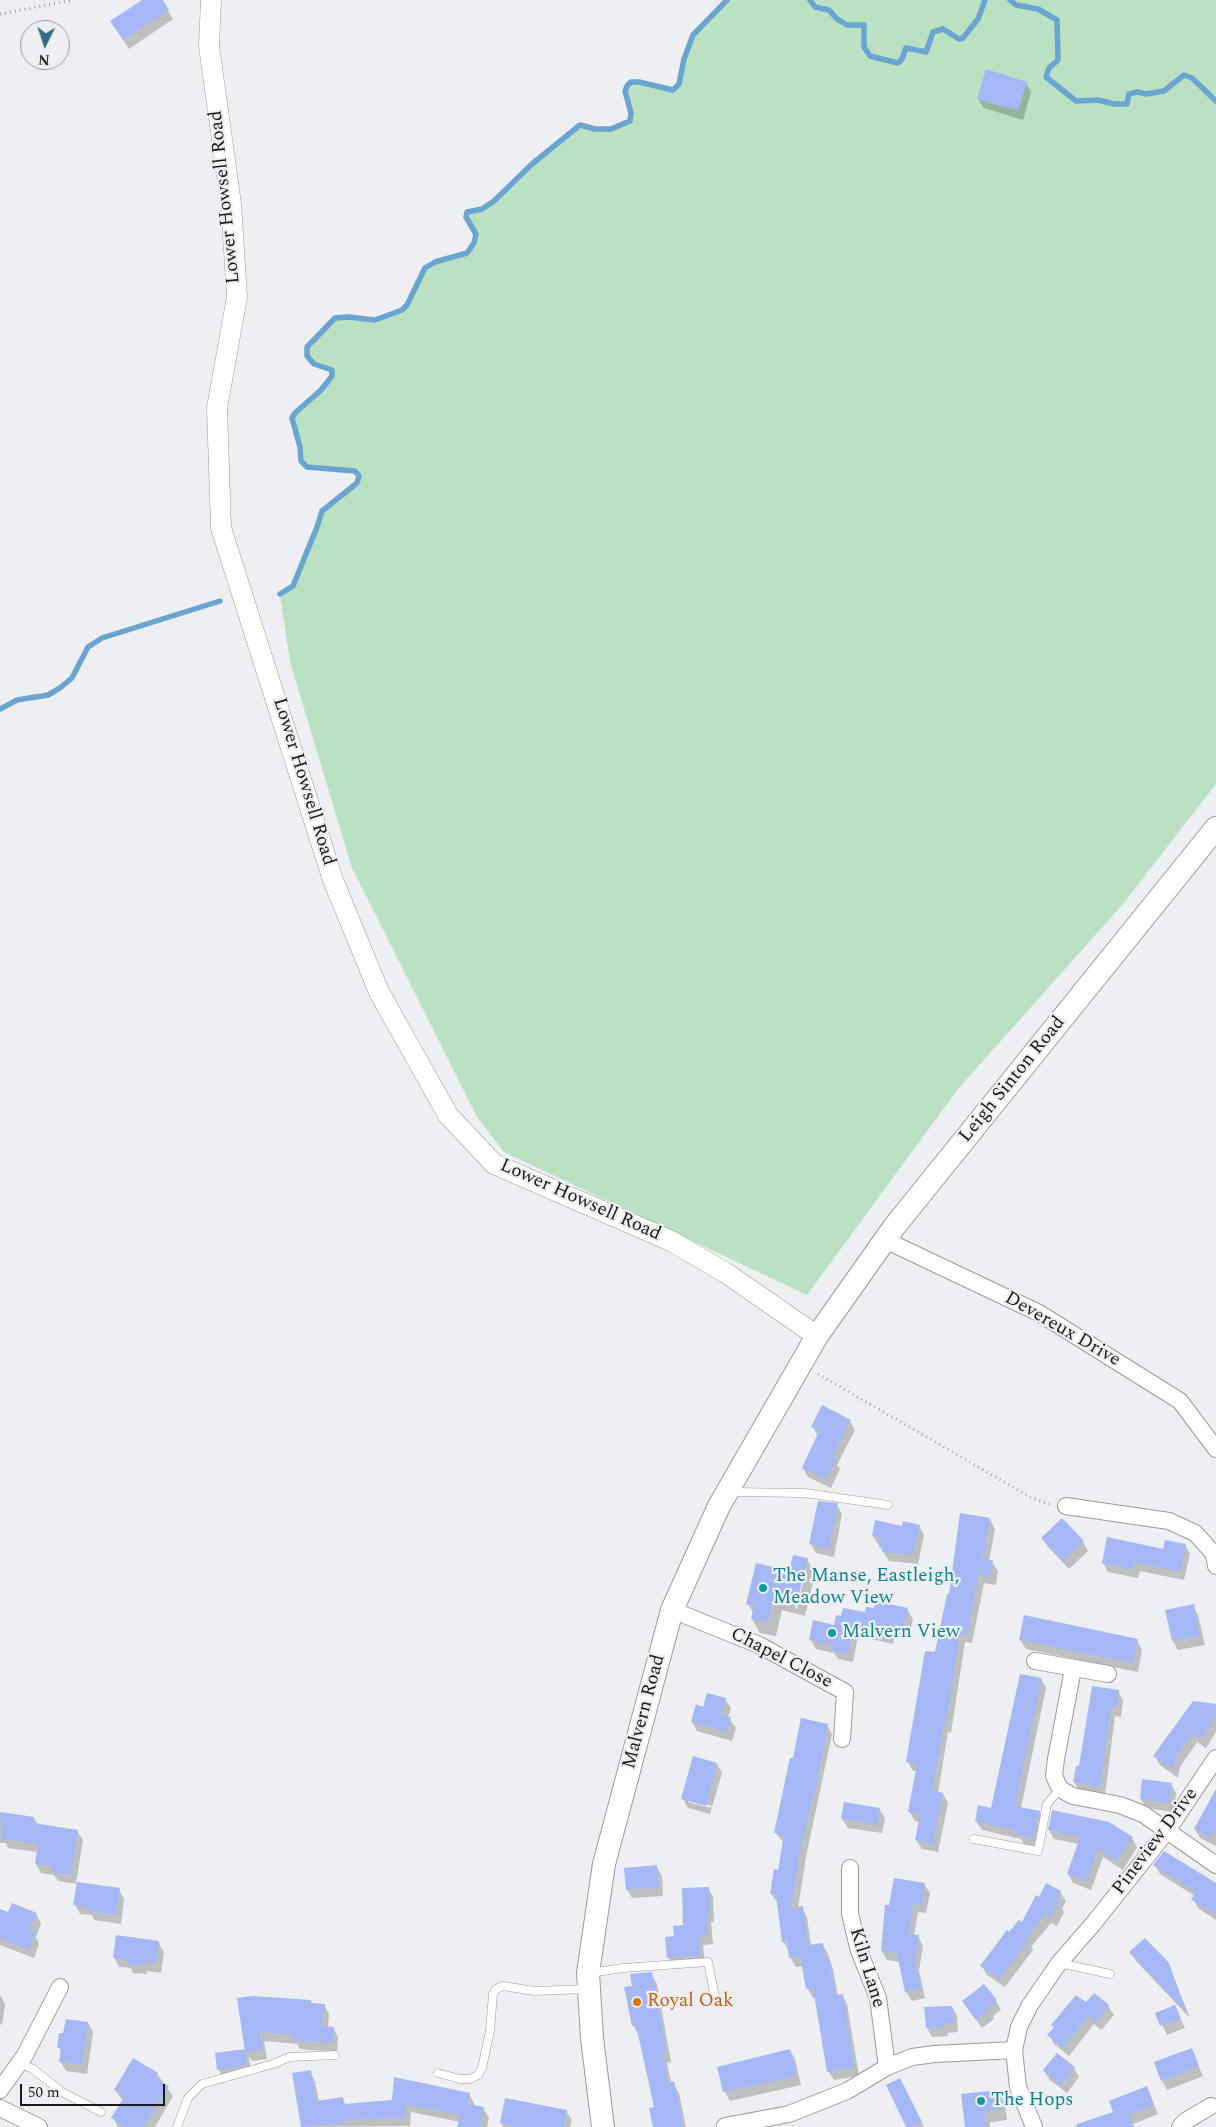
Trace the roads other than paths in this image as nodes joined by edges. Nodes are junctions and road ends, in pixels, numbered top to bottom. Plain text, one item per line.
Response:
1 (211, 0) edge
2 (1216, 828) edge
3 (885, 1240) junction
4 (816, 1336) junction
5 (1216, 1449) edge
6 (727, 1492) junction
7 (888, 1505) dead end
8 (1066, 1506) road end
9 (1216, 1566) edge
10 (672, 1610) junction
11 (1035, 1661) dead end
12 (1073, 1669) junction
13 (1108, 1674) dead end
14 (842, 1739) dead end
15 (1216, 1758) edge
16 (1060, 1789) junction
17 (1167, 1831) junction
18 (974, 1840) dead end
19 (1216, 1865) edge
20 (850, 1868) dead end
21 (1059, 1962) junction
22 (1110, 1974) dead end
23 (589, 1981) junction
24 (60, 1987) dead end
25 (715, 1997) dead end
26 (1014, 2050) junction
27 (335, 2055) dead end
28 (19, 2063) junction
29 (887, 2067) junction
30 (438, 2073) dead end
31 (0, 2090) edge
32 (1211, 2106) dead end
33 (0, 2108) edge
34 (101, 2112) dead end
35 (600, 2125) edge
36 (725, 2126) edge
37 (39, 2127) edge
38 (177, 2127) edge
39 (1034, 2127) edge
40 (1180, 2127) edge

1 - 4 street, Lower Howsell Road
2 - 3 main road, Leigh Sinton Road
3 - 4 main road, Leigh Sinton Road
3 - 5 street, Devereux Drive
4 - 6 main road, Malvern Road
6 - 7 lane
6 - 10 main road, Malvern Road
8 - 9 street
10 - 14 street, Chapel Close
10 - 23 main road, Malvern Road
11 - 12 street
12 - 13 street
12 - 16 street
15 - 17 street, Pineview Drive
16 - 17 street
16 - 18 lane
17 - 19 street
17 - 21 street, Pineview Drive
20 - 29 street, Kiln Lane
21 - 22 lane
21 - 26 street
23 - 25 lane
23 - 30 lane
23 - 35 main road, Malvern Road
24 - 28 street
26 - 29 street
26 - 39 street
27 - 38 lane
28 - 31 street
28 - 34 lane
29 - 36 street
32 - 40 street
33 - 37 street

